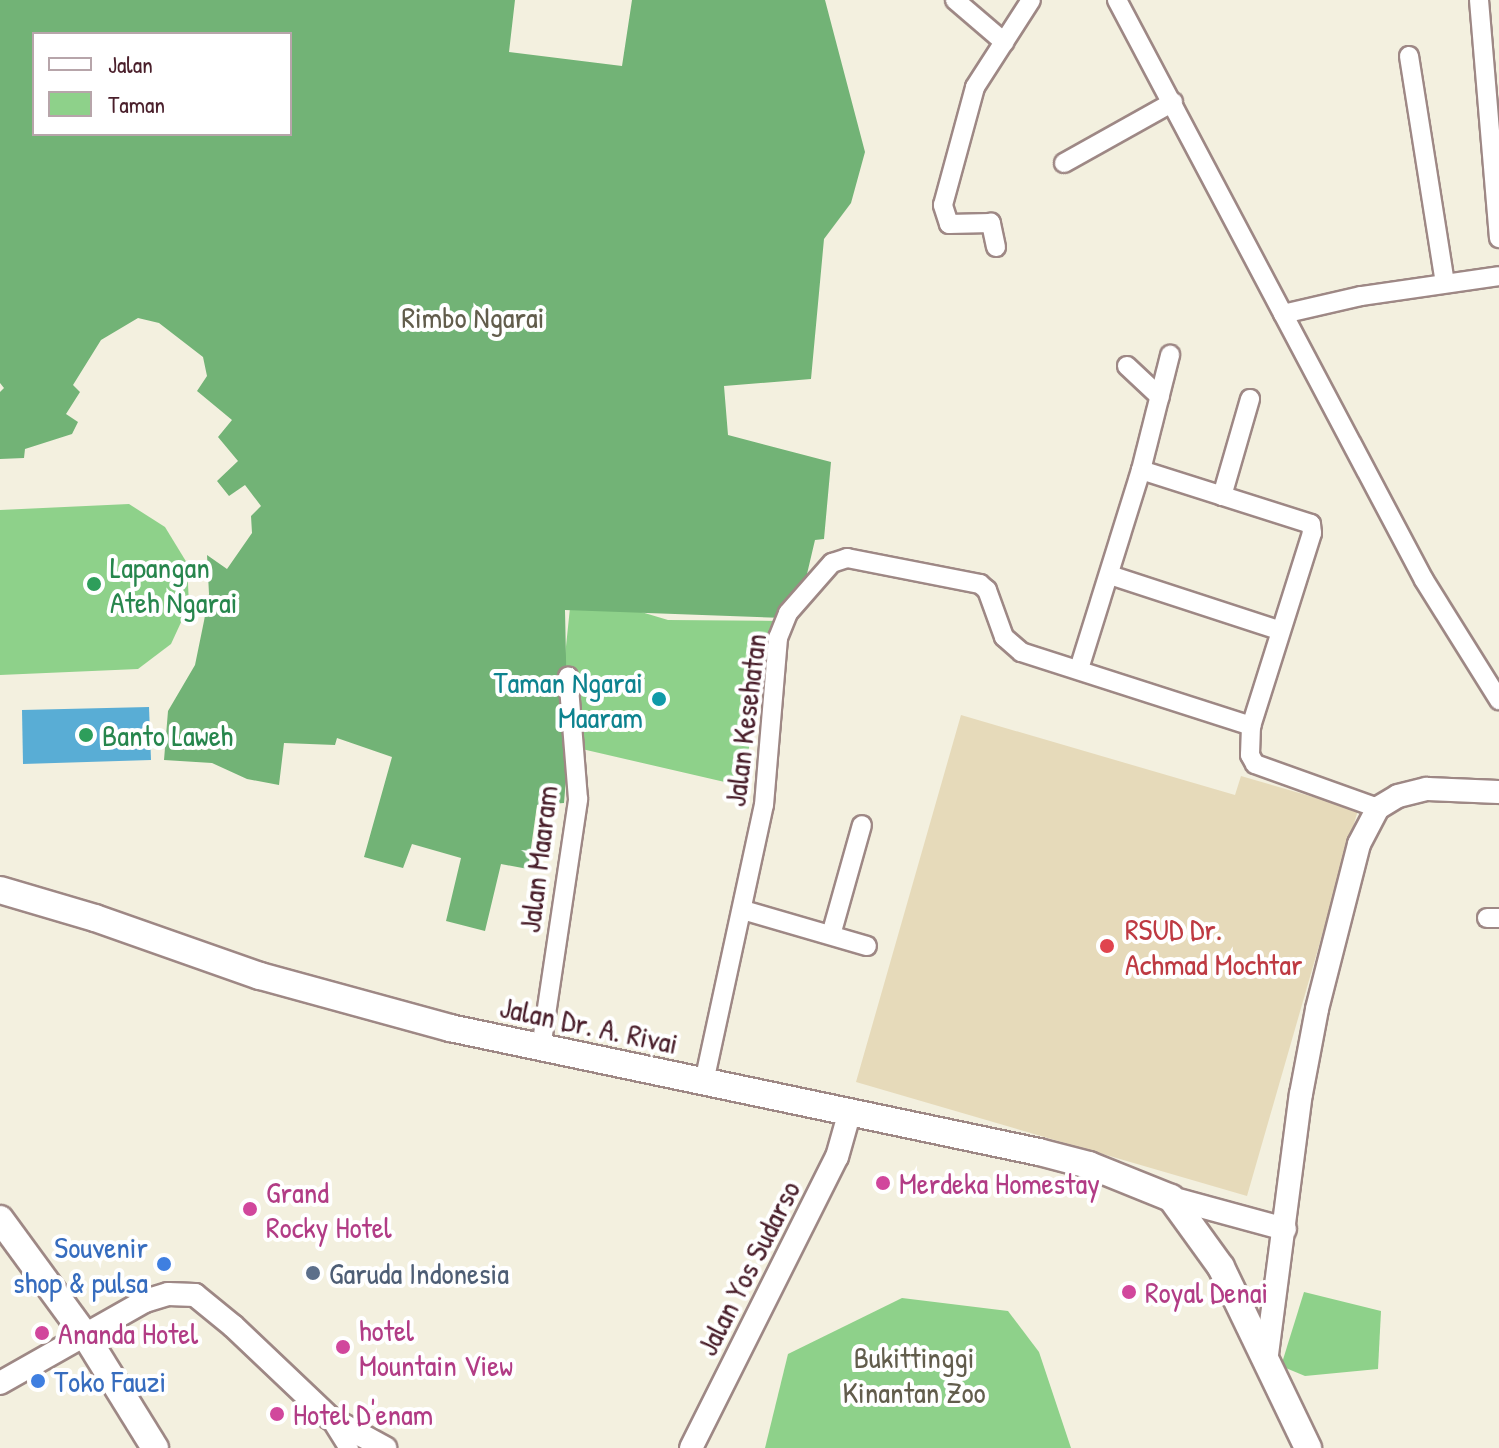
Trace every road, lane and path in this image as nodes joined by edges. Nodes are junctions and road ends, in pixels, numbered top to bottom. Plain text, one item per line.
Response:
1 (955, 0) edge
2 (1031, 0) edge
3 (1117, 0) edge
4 (1479, 0) edge
5 (1004, 42) junction
6 (1409, 56) dead end
7 (1173, 102) junction
8 (1064, 163) dead end
9 (1499, 238) edge
10 (996, 247) dead end
11 (1499, 276) edge
12 (1445, 283) junction
13 (1283, 314) junction
14 (1170, 355) dead end
15 (1127, 366) dead end
16 (1160, 397) junction
17 (1250, 399) dead end
18 (1141, 470) junction
19 (1222, 496) junction
20 (1110, 575) junction
21 (1278, 630) junction
22 (1079, 669) junction
23 (568, 676) dead end
24 (1498, 696) edge
25 (1251, 726) junction
26 (1499, 792) edge
27 (1378, 808) junction
28 (862, 825) dead end
29 (0, 890) edge
30 (743, 910) junction
31 (831, 935) junction
32 (867, 946) dead end
33 (541, 1048) junction
34 (704, 1082) junction
35 (850, 1111) junction
36 (1171, 1198) junction
37 (0, 1219) edge
38 (1285, 1229) junction
39 (85, 1335) junction
40 (1266, 1362) junction
41 (0, 1383) edge
42 (330, 1418) junction
43 (155, 1448) edge
44 (349, 1448) edge
45 (385, 1448) edge
46 (691, 1448) edge
47 (1308, 1448) edge

1 - 5 street
2 - 5 street
3 - 7 street
4 - 9 street
5 - 10 street
6 - 12 street
7 - 8 street
7 - 13 street
11 - 12 street
12 - 13 street
13 - 24 street
14 - 16 street
15 - 16 street
16 - 18 street
17 - 19 street
18 - 19 street
18 - 20 street
19 - 21 street
20 - 21 street
20 - 22 street
21 - 25 street
22 - 25 street, Jalan Kesehatan
22 - 30 street, Jalan Kesehatan
23 - 33 street, Jalan Maaram
25 - 27 street
26 - 27 street
27 - 38 street
28 - 31 street
29 - 33 main road, Jalan Dr. A. Rivai
30 - 31 street
30 - 34 street, Jalan Kesehatan
31 - 32 street
33 - 34 main road, Jalan Dr. A. Rivai
34 - 35 main road, Jalan Dr. A. Rivai
35 - 36 main road, Jalan Dr. A. Rivai
35 - 46 street, Jalan Yos Sudarso
36 - 38 street
36 - 40 main road
37 - 39 main road
38 - 40 street
39 - 41 street
39 - 42 street
39 - 43 main road
40 - 47 main road
42 - 44 street
42 - 45 street

